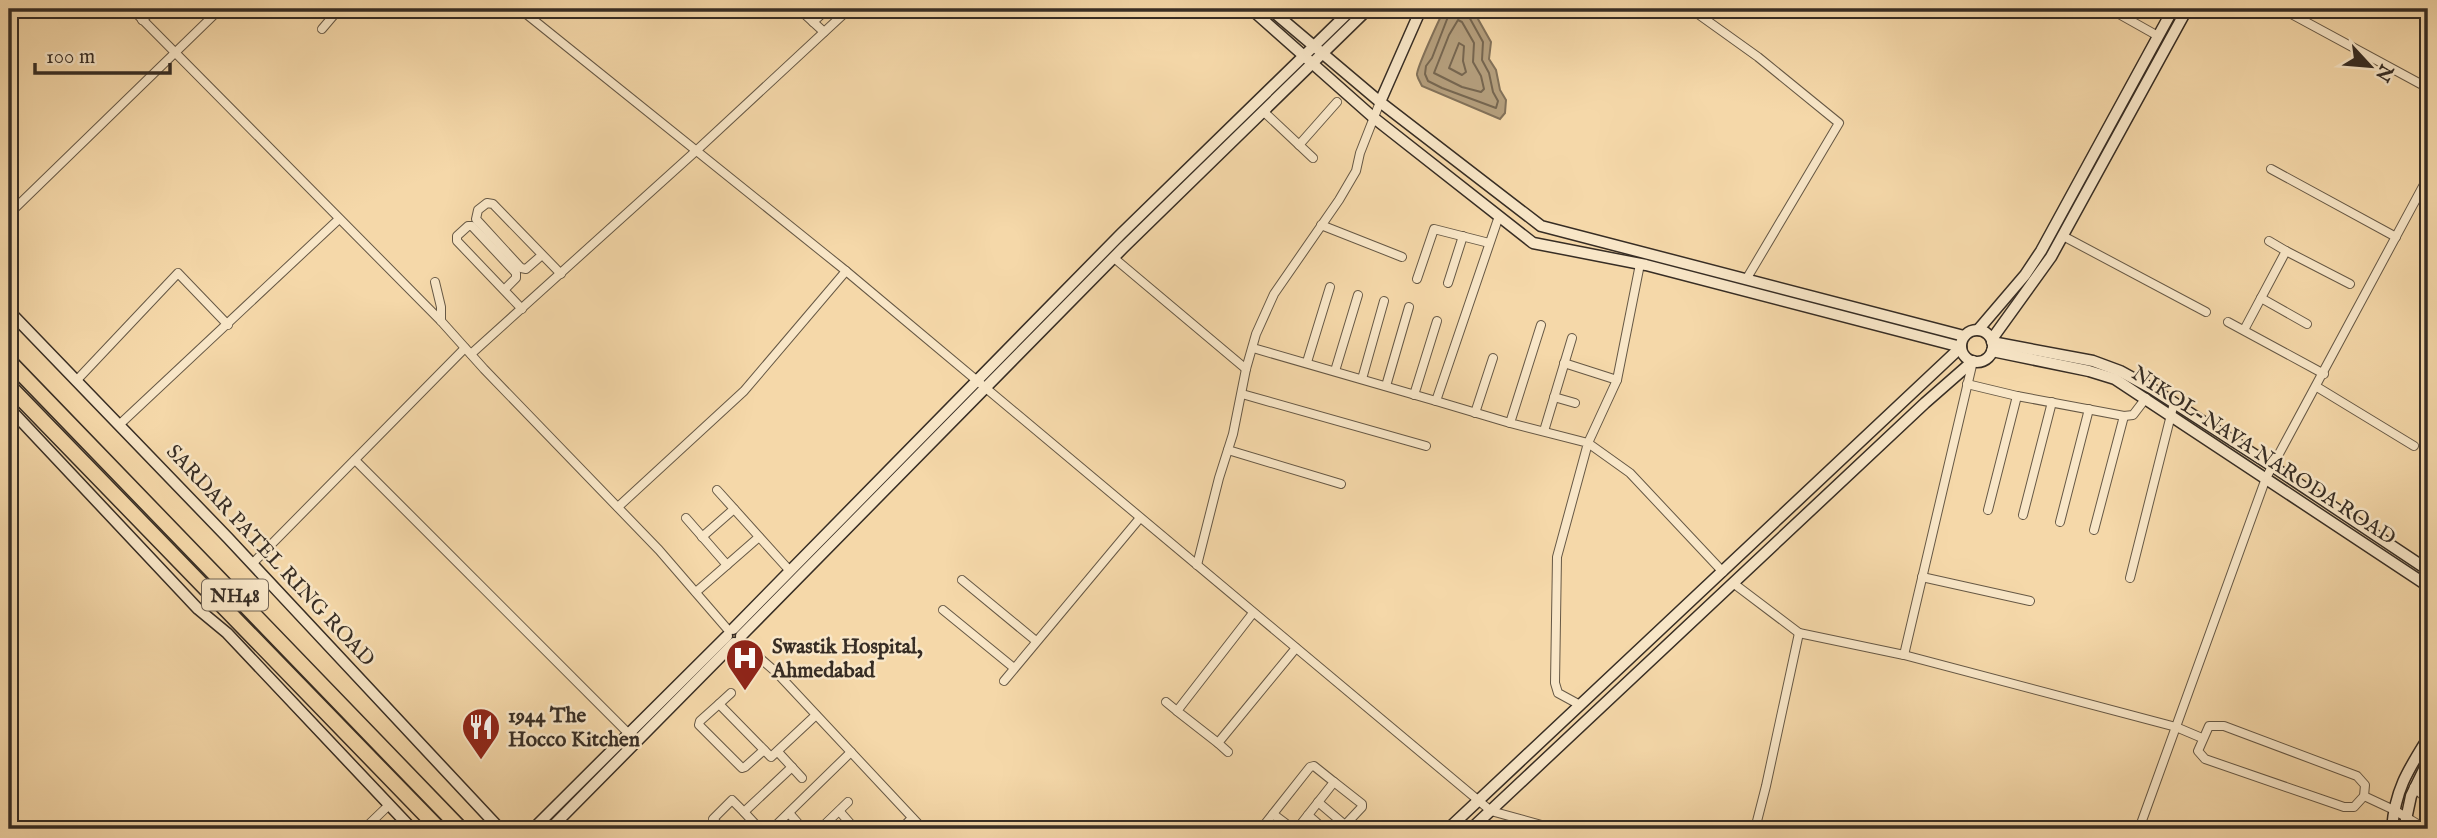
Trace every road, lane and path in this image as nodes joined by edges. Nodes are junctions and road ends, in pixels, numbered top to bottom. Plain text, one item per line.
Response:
1 (132, 9) edge
2 (153, 9) edge
3 (220, 9) edge
4 (339, 9) edge
5 (520, 9) edge
6 (799, 9) edge
7 (827, 9) edge
8 (849, 9) edge
9 (1251, 9) edge
10 (1270, 9) edge
11 (1352, 9) edge
12 (1368, 9) edge
13 (1421, 9) edge
14 (1691, 9) edge
15 (2110, 9) edge
16 (2173, 9) edge
17 (2187, 9) edge
18 (2282, 9) edge
19 (142, 20) junction
20 (813, 23) junction
21 (322, 29) dead end
22 (824, 32) junction
23 (2158, 36) junction
24 (174, 54) junction
25 (1313, 54) junction
26 (2428, 88) edge
27 (1337, 102) dead end
28 (1380, 103) junction
29 (1263, 111) junction
30 (1374, 118) junction
31 (1299, 145) junction
32 (697, 150) junction
33 (1313, 158) dead end
34 (2271, 169) dead end
35 (2428, 177) edge
36 (9, 214) edge
37 (1499, 216) junction
38 (339, 219) junction
39 (1321, 225) junction
40 (1463, 236) junction
41 (2063, 236) junction
42 (2396, 237) junction
43 (2269, 241) dead end
44 (1489, 243) junction
45 (2286, 251) junction
46 (542, 255) junction
47 (1402, 257) dead end
48 (1114, 258) junction
49 (1640, 264) junction
50 (846, 271) junction
51 (561, 274) junction
52 (1747, 278) junction
53 (1418, 279) dead end
54 (435, 282) dead end
55 (1448, 283) dead end
56 (2350, 284) dead end
57 (1331, 287) dead end
58 (504, 290) junction
59 (1358, 295) dead end
60 (2261, 298) junction
61 (1384, 301) dead end
62 (1409, 307) dead end
63 (522, 309) junction
64 (9, 311) edge
65 (2206, 312) dead end
66 (441, 321) junction
67 (1437, 321) dead end
68 (2228, 322) dead end
69 (2307, 324) dead end
70 (228, 325) junction
71 (1541, 325) dead end
72 (1978, 330) junction
73 (2244, 330) junction
74 (1572, 338) dead end
75 (1963, 342) junction
76 (1992, 344) junction
77 (1253, 348) junction
78 (468, 351) junction
79 (1493, 358) dead end
80 (9, 361) edge
81 (1973, 361) junction
82 (1307, 362) junction
83 (1564, 363) junction
84 (1246, 369) junction
85 (1335, 371) junction
86 (2324, 374) junction
87 (1362, 379) junction
88 (1617, 380) junction
89 (76, 381) junction
90 (980, 384) junction
91 (1967, 384) junction
92 (9, 386) edge
93 (1386, 386) junction
94 (2317, 387) junction
95 (1242, 394) junction
96 (1414, 395) junction
97 (2017, 396) junction
98 (1555, 397) junction
99 (2146, 398) junction
100 (1436, 401) junction
101 (2052, 402) junction
102 (1575, 403) dead end
103 (9, 408) edge
104 (2089, 409) junction
105 (2172, 409) junction
106 (1475, 413) junction
107 (2124, 416) junction
108 (1510, 423) junction
109 (119, 425) junction
110 (1544, 431) junction
111 (1588, 443) junction
112 (1426, 446) dead end
113 (2414, 446) dead end
114 (1228, 450) junction
115 (355, 460) junction
116 (2272, 466) junction
117 (2266, 478) junction
118 (1341, 484) dead end
119 (718, 491) dead end
120 (618, 508) junction
121 (734, 509) junction
122 (1987, 510) dead end
123 (2024, 515) dead end
124 (686, 518) dead end
125 (1140, 518) junction
126 (2060, 522) dead end
127 (2094, 530) dead end
128 (702, 537) junction
129 (759, 537) junction
130 (252, 564) junction
131 (727, 565) junction
132 (1196, 565) junction
133 (2428, 570) edge
134 (790, 571) junction
135 (1723, 572) junction
136 (1922, 577) junction
137 (2130, 578) dead end
138 (962, 580) dead end
139 (1733, 583) junction
140 (2428, 586) edge
141 (696, 592) junction
142 (2030, 601) dead end
143 (943, 610) dead end
144 (1254, 612) junction
145 (1799, 634) junction
146 (734, 636) junction
147 (1036, 641) junction
148 (1296, 648) junction
149 (1904, 655) junction
150 (1014, 668) junction
151 (1003, 681) dead end
152 (731, 693) dead end
153 (1166, 702) dead end
154 (719, 704) junction
155 (1580, 705) junction
156 (1177, 711) junction
157 (816, 715) junction
158 (2176, 727) junction
159 (628, 733) junction
160 (2202, 738) junction
161 (2428, 738) edge
162 (1217, 743) junction
163 (764, 750) junction
164 (778, 752) junction
165 (851, 752) junction
166 (1228, 752) dead end
167 (2428, 761) edge
168 (792, 767) junction
169 (802, 778) dead end
170 (1335, 782) junction
171 (2414, 787) junction
172 (2364, 796) junction
173 (2428, 800) edge
174 (1479, 801) junction
175 (1318, 802) junction
176 (389, 805) junction
177 (2394, 810) junction
178 (1491, 811) junction
179 (744, 812) junction
180 (789, 813) junction
181 (841, 813) junction
182 (1273, 814) junction
183 (1308, 815) junction
184 (912, 818) junction
185 (2404, 823) edge
186 (756, 825) dead end
187 (364, 829) edge
188 (412, 829) edge
189 (439, 829) edge
190 (461, 829) edge
191 (500, 829) edge
192 (533, 829) edge
193 (550, 829) edge
194 (722, 829) edge
195 (772, 829) edge
196 (803, 829) edge
197 (822, 829) edge
198 (855, 829) edge
199 (901, 829) edge
200 (923, 829) edge
201 (1261, 829) edge
202 (1295, 829) edge
203 (1324, 829) edge
204 (1448, 829) edge
205 (1471, 829) edge
206 (1556, 829) edge
207 (1755, 829) edge
208 (2139, 829) edge
209 (2392, 829) edge
210 (2426, 829) edge

1 - 19 street
2 - 19 street
3 - 24 street
4 - 21 street
5 - 32 street
6 - 20 street
7 - 20 street
8 - 22 street
9 - 25 street
10 - 25 street
11 - 25 street
12 - 25 street
13 - 28 street
14 - 52 street
15 - 23 street
16 - 23 street
17 - 41 street
18 - 26 street
19 - 24 street
20 - 22 street
22 - 32 street
23 - 72 street
24 - 36 street
24 - 38 street
25 - 28 street
25 - 29 street
25 - 30 street
25 - 90 street
27 - 31 street
28 - 30 street
28 - 52 street
29 - 31 street
29 - 48 street
30 - 37 street
30 - 39 street
31 - 33 street
32 - 50 street
32 - 51 street
34 - 42 street
35 - 42 street
37 - 44 street
37 - 49 street
38 - 66 street
38 - 70 street
39 - 47 street
39 - 77 street
40 - 44 street
40 - 53 street
40 - 55 street
41 - 65 street
41 - 76 street
42 - 86 street
43 - 45 street
44 - 100 street
45 - 56 street
45 - 60 street
46 - 46 street
46 - 51 street
48 - 84 street
48 - 90 street
49 - 75 street
49 - 88 street
50 - 90 street
50 - 120 street
51 - 63 street
52 - 75 street
54 - 66 street
57 - 82 street
58 - 58 street
58 - 63 street
59 - 85 street
60 - 69 street
60 - 73 street
61 - 87 street
62 - 93 street
63 - 78 street
64 - 89 street, SARDAR PATEL RING ROAD
66 - 78 street
67 - 96 street
68 - 73 street
70 - 89 street
70 - 109 street
71 - 108 street
72 - 75 street
72 - 76 street
73 - 86 street
74 - 83 street
75 - 81 street
75 - 135 street
76 - 81 street
76 - 99 street, NIKOL-NAVA NARODA ROAD
76 - 105 street
77 - 82 street
77 - 84 street
78 - 115 street
78 - 120 street
79 - 106 street
80 - 190 highway, NH48
81 - 91 street
81 - 139 street
82 - 85 street
83 - 88 street
83 - 98 street
84 - 95 street
85 - 87 street
86 - 94 street
87 - 93 street
88 - 111 street
89 - 109 street, SARDAR PATEL RING ROAD
90 - 125 street
90 - 134 street
90 - 146 street
91 - 97 street
91 - 136 street
92 - 189 highway, NH48
93 - 96 street
94 - 113 street
94 - 116 street
95 - 112 street
95 - 114 street
96 - 100 street
97 - 101 street
97 - 122 street
98 - 102 street
98 - 110 street
99 - 105 street, NIKOL-NAVA NARODA ROAD
99 - 107 street
100 - 106 street
101 - 104 street
101 - 123 street
103 - 176 street
104 - 107 street
104 - 126 street
105 - 116 street
105 - 117 street, NIKOL-NAVA NARODA ROAD
105 - 137 street
106 - 108 street
107 - 127 street
108 - 110 street
109 - 130 street, SARDAR PATEL RING ROAD
110 - 111 street
111 - 135 street
111 - 155 street
114 - 118 street
114 - 132 street
115 - 130 street
115 - 159 street
116 - 117 street
116 - 133 street
117 - 140 street, NIKOL-NAVA NARODA ROAD
117 - 158 street
119 - 121 street
120 - 141 street
121 - 128 street
121 - 129 street
124 - 128 street
125 - 132 street
125 - 147 street
128 - 131 street
129 - 131 street
129 - 134 street
130 - 191 street, SARDAR PATEL RING ROAD
131 - 141 street
132 - 144 street
134 - 146 street
135 - 155 street
136 - 142 street
136 - 149 street
138 - 147 street
139 - 145 street
139 - 178 street
141 - 146 street
143 - 150 street
144 - 148 street
144 - 156 street
145 - 149 street
145 - 207 street
146 - 157 street
146 - 159 street
146 - 193 street
147 - 150 street
148 - 162 street
148 - 174 street
149 - 158 street
150 - 151 street
152 - 154 street
153 - 156 street
154 - 163 street
154 - 163 street
155 - 174 street
156 - 162 street
157 - 164 street
157 - 165 street
158 - 160 street
158 - 208 street
159 - 192 street
160 - 172 street
160 - 172 street
161 - 177 street
162 - 166 street
163 - 164 street
164 - 168 street
165 - 180 street
165 - 184 street
167 - 171 street
168 - 169 street
168 - 179 street
170 - 175 street
170 - 175 street
170 - 182 street
171 - 173 street
171 - 185 street
172 - 177 street
174 - 178 street
174 - 204 street
175 - 183 street
176 - 187 street
176 - 188 street
177 - 185 street
177 - 209 street
178 - 205 street
178 - 206 street
179 - 186 street
179 - 194 street
180 - 195 street
180 - 196 street
181 - 197 street
181 - 197 street
181 - 198 street
182 - 201 street
182 - 202 street
183 - 202 street
183 - 203 street
184 - 199 street
184 - 200 street
185 - 210 street

